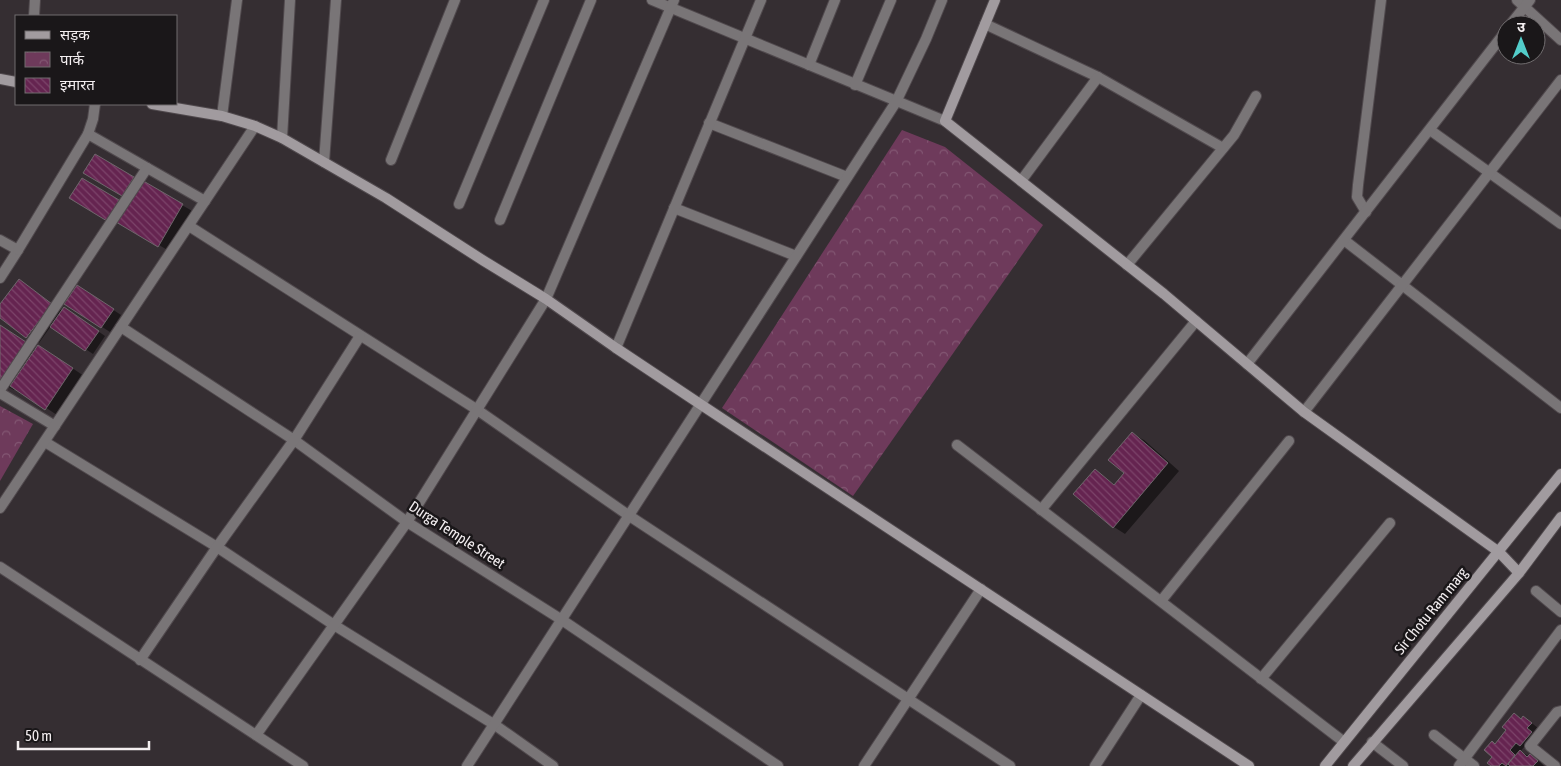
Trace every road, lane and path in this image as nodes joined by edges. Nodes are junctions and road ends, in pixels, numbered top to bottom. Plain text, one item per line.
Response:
1 (34, 0) edge
2 (237, 0) edge
3 (290, 0) edge
4 (336, 0) edge
5 (455, 0) edge
6 (544, 0) edge
7 (591, 0) edge
8 (652, 0) edge
9 (760, 0) edge
10 (835, 0) edge
11 (891, 0) edge
12 (942, 0) edge
13 (995, 0) edge
14 (1381, 0) edge
15 (1524, 2) edge
16 (672, 4) edge
17 (34, 15) edge
18 (1516, 15) edge
19 (985, 24) junction
20 (744, 39) junction
21 (1561, 40) edge
22 (1496, 44) edge
23 (809, 65) junction
24 (1098, 77) junction
25 (0, 80) edge
26 (1561, 80) edge
27 (15, 82) edge
28 (855, 85) junction
29 (1256, 96) dead end
30 (896, 102) junction
31 (95, 105) edge
32 (158, 105) edge
33 (222, 116) junction
34 (945, 121) junction
35 (710, 123) junction
36 (255, 126) junction
37 (1430, 130) junction
38 (88, 134) junction
39 (282, 138) junction
40 (1223, 148) junction
41 (391, 160) dead end
42 (324, 162) junction
43 (147, 168) junction
44 (1490, 172) junction
45 (847, 176) junction
46 (1021, 182) junction
47 (205, 201) junction
48 (458, 204) dead end
49 (674, 208) junction
50 (1366, 212) junction
51 (500, 220) dead end
52 (1561, 224) edge
53 (188, 226) junction
54 (0, 240) edge
55 (1344, 240) junction
56 (18, 250) junction
57 (796, 256) junction
58 (1127, 265) junction
59 (0, 278) edge
60 (1402, 286) junction
61 (546, 299) junction
62 (1196, 321) junction
63 (121, 327) junction
64 (360, 336) junction
65 (616, 348) junction
66 (1247, 364) junction
67 (0, 391) edge
68 (700, 404) junction
69 (1561, 408) edge
70 (476, 409) junction
71 (1304, 412) junction
72 (55, 426) junction
73 (294, 440) junction
74 (1289, 441) dead end
75 (45, 442) junction
76 (957, 445) dead end
77 (1561, 474) edge
78 (0, 508) edge
79 (1041, 510) junction
80 (628, 514) junction
81 (1561, 516) edge
82 (407, 522) junction
83 (1390, 523) dead end
84 (217, 547) junction
85 (1498, 552) junction
86 (0, 567) edge
87 (1519, 572) junction
88 (981, 589) junction
89 (1536, 591) dead end
90 (1161, 601) junction
91 (1561, 612) edge
92 (562, 620) junction
93 (334, 625) junction
94 (1561, 630) edge
95 (140, 660) junction
96 (1262, 679) junction
97 (1141, 695) junction
98 (908, 699) junction
99 (1561, 711) edge
100 (494, 725) junction
101 (256, 735) junction
102 (1434, 735) dead end
103 (1344, 742) junction
104 (1372, 742) junction
105 (1462, 762) edge
106 (1550, 765) edge
107 (303, 766) edge
108 (467, 766) edge
109 (553, 766) edge
110 (778, 766) edge
111 (864, 766) edge
112 (1010, 766) edge
113 (1095, 766) edge
114 (1249, 766) edge
115 (1325, 766) edge
116 (1353, 766) edge
117 (1403, 766) edge
118 (1474, 766) edge

1 - 17 street
2 - 33 street
3 - 39 street
4 - 42 street
5 - 41 street
6 - 48 street
7 - 51 street
8 - 16 street
9 - 20 street
10 - 23 street
11 - 28 street
12 - 30 street
13 - 19 street
14 - 50 street
15 - 18 street
15 - 21 street
16 - 20 street
16 - 61 street
19 - 24 street
19 - 34 street
20 - 23 street
20 - 35 street
22 - 37 street
23 - 28 street
24 - 40 street
24 - 46 street
25 - 27 street
26 - 44 street
28 - 30 street
29 - 40 street
30 - 34 street
30 - 45 street
31 - 38 street
32 - 33 street
33 - 36 street
34 - 46 street
35 - 45 street
35 - 49 street
36 - 39 street
36 - 47 street
37 - 44 street
37 - 50 street
38 - 43 street
38 - 56 street
39 - 42 street
40 - 58 street
42 - 61 street
43 - 47 street
43 - 67 street
44 - 52 street
44 - 60 street
45 - 57 street
46 - 58 street
47 - 53 street
49 - 57 street
49 - 65 street
50 - 55 street
53 - 63 street
53 - 64 street
54 - 56 street
55 - 60 street
55 - 66 street
56 - 59 street
57 - 68 street
58 - 62 street
60 - 69 street
60 - 71 street
61 - 65 street
61 - 70 street
62 - 66 street
62 - 79 street
63 - 72 street
63 - 73 street, Durga Temple Street
64 - 70 street
64 - 73 street
65 - 68 street
66 - 71 street
67 - 72 street
68 - 80 street
68 - 88 street
70 - 80 street
70 - 82 street
71 - 85 street
72 - 75 street
73 - 82 street, Durga Temple Street
73 - 84 street
74 - 90 street
75 - 78 street
75 - 84 street
76 - 79 street
77 - 85 street, Sir Chotu Ram marg
79 - 90 street
80 - 92 street
80 - 98 street
81 - 87 street
82 - 92 street, Durga Temple Street
82 - 93 street
83 - 96 street
84 - 93 street
84 - 95 street
85 - 87 street
85 - 103 street, Sir Chotu Ram marg
86 - 95 street
87 - 104 street
88 - 97 street
88 - 98 street
89 - 91 street
90 - 96 street
92 - 100 street
92 - 110 street, Durga Temple Street
93 - 100 street
93 - 101 street
94 - 105 street
95 - 101 street
96 - 103 street
97 - 113 street
97 - 114 street
98 - 111 street
98 - 112 street
99 - 106 street
100 - 108 street
100 - 109 street
101 - 107 street
102 - 105 street
103 - 115 street, Sir Chotu Ram marg
104 - 116 street
104 - 117 street
105 - 118 street

